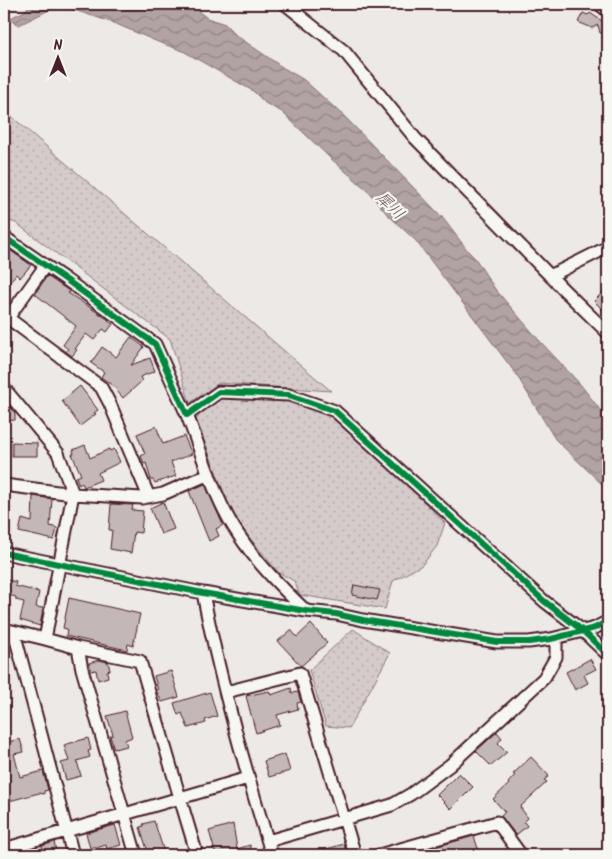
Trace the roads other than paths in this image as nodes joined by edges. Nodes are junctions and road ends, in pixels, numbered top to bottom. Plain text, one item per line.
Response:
1 (285, 4) edge
2 (599, 4) edge
3 (608, 11) edge
4 (4, 238) edge
5 (608, 248) edge
6 (45, 266) junction
7 (550, 276) junction
8 (6, 320) edge
9 (608, 333) edge
10 (4, 388) edge
11 (187, 415) junction
12 (209, 474) junction
13 (4, 485) edge
14 (73, 494) junction
15 (149, 497) junction
16 (4, 553) edge
17 (60, 565) junction
18 (203, 593) junction
19 (306, 611) junction
20 (608, 621) edge
21 (9, 630) edge
22 (584, 631) junction
23 (556, 638) junction
24 (45, 639) junction
25 (78, 648) junction
26 (608, 655) edge
27 (226, 692) junction
28 (248, 778) junction
29 (180, 798) junction
30 (124, 814) junction
31 (345, 820) junction
32 (66, 831) junction
33 (268, 842) junction
34 (4, 849) edge
35 (6, 855) edge
36 (73, 855) edge
37 (136, 855) edge
38 (197, 855) edge
39 (272, 855) edge
40 (355, 855) edge
41 (379, 855) edge
42 (521, 855) edge

1 - 7 street
2 - 3 street
4 - 6 street
5 - 7 street
6 - 8 street
6 - 11 street
7 - 9 street
8 - 15 street
10 - 14 street
11 - 12 street
11 - 22 street
12 - 15 street
12 - 19 street
13 - 14 street
14 - 15 street
14 - 17 street
16 - 17 street
17 - 18 street
17 - 24 street
18 - 19 street
18 - 27 street
19 - 23 street
20 - 22 street
21 - 24 street
21 - 32 street
22 - 23 street
22 - 26 street
23 - 31 street
24 - 25 street
25 - 29 street
25 - 30 street
27 - 28 street
27 - 31 street
28 - 29 street
28 - 33 street
29 - 30 street
29 - 38 street
30 - 32 street
30 - 37 street
31 - 33 street
31 - 40 street
32 - 34 street
32 - 36 street
33 - 39 street
34 - 35 street
41 - 42 street

